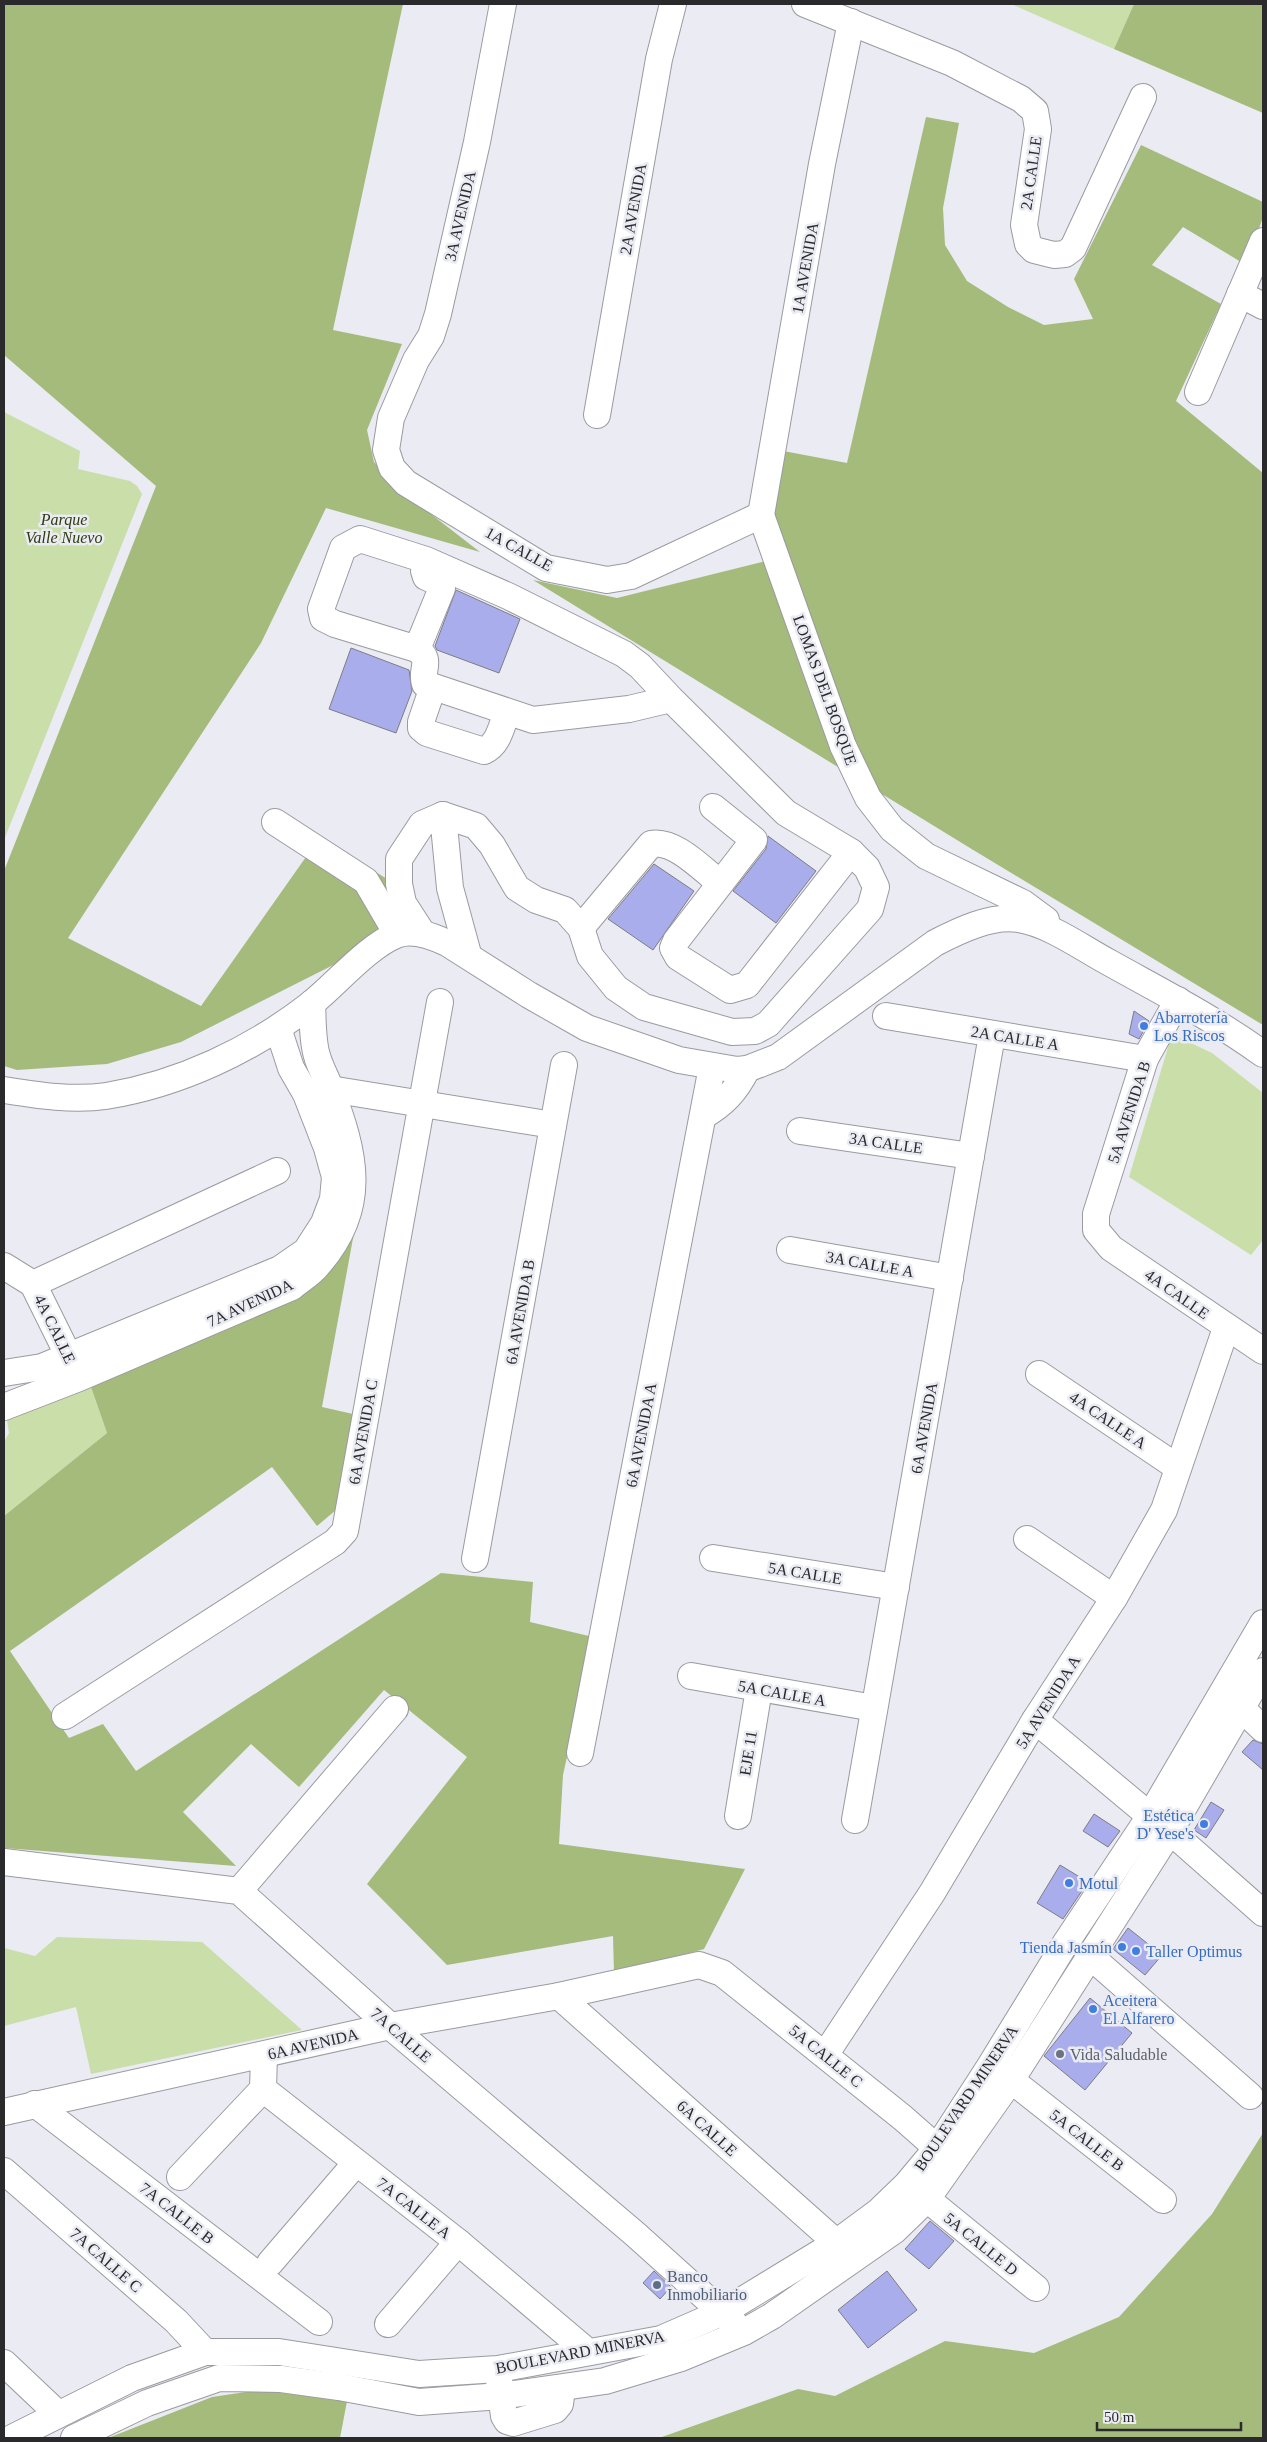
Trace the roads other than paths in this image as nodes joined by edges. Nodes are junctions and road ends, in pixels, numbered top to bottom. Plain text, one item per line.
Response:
1 (503, 4) edge
2 (673, 4) edge
3 (805, 4) edge
4 (851, 22) junction
5 (1143, 97) dead end
6 (1263, 241) edge
7 (1240, 294) junction
8 (1263, 306) edge
9 (1198, 392) dead end
10 (597, 415) dead end
11 (391, 418) joint
12 (761, 514) junction
13 (426, 560) junction
14 (417, 649) junction
15 (433, 687) junction
16 (671, 698) junction
17 (507, 712) junction
18 (713, 807) dead end
19 (443, 815) junction
20 (275, 822) dead end
21 (851, 852) junction
22 (720, 883) junction
23 (581, 928) junction
24 (397, 934) junction
25 (423, 934) junction
26 (468, 954) junction
27 (1096, 956) junction
28 (1178, 1000) junction
29 (440, 1002) dead end
30 (312, 1003) junction
31 (886, 1016) dead end
32 (278, 1028) junction
33 (992, 1035) junction
34 (1263, 1054) edge
35 (1145, 1059) junction
36 (564, 1065) dead end
37 (712, 1067) junction
38 (747, 1069) junction
39 (4, 1090) edge
40 (318, 1092) junction
41 (421, 1102) junction
42 (703, 1116) junction
43 (554, 1125) junction
44 (800, 1131) dead end
45 (971, 1156) junction
46 (277, 1171) dead end
47 (1096, 1230) joint
48 (790, 1250) dead end
49 (4, 1266) edge
50 (950, 1278) junction
51 (33, 1284) junction
52 (1226, 1328) junction
53 (1263, 1352) edge
54 (74, 1367) junction
55 (4, 1373) edge
56 (1039, 1374) dead end
57 (4, 1408) edge
58 (1177, 1467) junction
59 (1027, 1539) dead end
60 (713, 1558) dead end
61 (475, 1559) dead end
62 (896, 1588) junction
63 (1114, 1598) junction
64 (1263, 1623) edge
65 (1263, 1671) edge
66 (691, 1676) dead end
67 (759, 1689) junction
68 (874, 1708) junction
69 (1241, 1708) junction
70 (395, 1709) dead end
71 (65, 1716) dead end
72 (1035, 1720) junction
73 (1263, 1729) edge
74 (580, 1753) dead end
75 (738, 1816) dead end
76 (855, 1820) dead end
77 (1160, 1823) junction
78 (4, 1862) edge
79 (239, 1891) junction
80 (1263, 1914) edge
81 (1090, 1956) junction
82 (711, 1968) joint
83 (559, 1996) junction
84 (390, 2026) junction
85 (264, 2055) junction
86 (825, 2055) junction
87 (1012, 2080) junction
88 (263, 2089) junction
89 (1250, 2096) dead end
90 (35, 2104) junction
91 (4, 2112) edge
92 (937, 2148) junction
93 (356, 2163) junction
94 (4, 2171) edge
95 (180, 2177) dead end
96 (927, 2199) junction
97 (1163, 2200) dead end
98 (458, 2242) junction
99 (846, 2251) junction
100 (270, 2263) dead end
101 (1036, 2288) dead end
102 (723, 2312) junction
103 (319, 2322) dead end
104 (388, 2324) dead end
105 (744, 2332) junction
106 (205, 2352) junction
107 (588, 2352) junction
108 (4, 2363) edge
109 (498, 2369) junction
110 (501, 2396) junction
111 (58, 2414) junction
112 (12, 2438) edge
113 (74, 2438) edge

1 - 11 street, 3A AVENIDA
2 - 10 street, 2A AVENIDA
3 - 4 street, 2A CALLE
4 - 5 street, 2A CALLE
4 - 12 street, 1A AVENIDA
6 - 7 street
7 - 8 street
7 - 9 street
11 - 12 street, 1A CALLE
12 - 27 street, LOMAS DEL BOSQUE
13 - 14 street
13 - 14 street
13 - 16 street
14 - 15 street
15 - 17 street
15 - 17 street
16 - 17 street
16 - 21 street
18 - 22 street
19 - 23 street
19 - 25 street
19 - 26 street
20 - 24 street
21 - 22 street
21 - 23 street
22 - 23 street
24 - 25 street
24 - 30 street
25 - 26 street
26 - 37 street
27 - 28 street
27 - 38 street
28 - 34 street
28 - 35 street, 5A AVENIDA B
29 - 41 street, 6A AVENIDA C
30 - 32 street
30 - 40 street, 7A AVENIDA
31 - 33 street, 2A CALLE A
32 - 39 street
32 - 40 street, 7A AVENIDA
33 - 35 street, 2A CALLE A
33 - 45 street, 6A AVENIDA
35 - 47 street, 5A AVENIDA B
36 - 43 street, 6A AVENIDA B
37 - 38 street
37 - 42 street, 6A AVENIDA A
38 - 42 street
40 - 41 street
40 - 54 street, 7A AVENIDA
41 - 43 street
41 - 71 street, 6A AVENIDA C
42 - 74 street, 6A AVENIDA A
43 - 61 street, 6A AVENIDA B
44 - 45 street, 3A CALLE
45 - 50 street, 6A AVENIDA
46 - 51 street
47 - 52 street, 4A CALLE
48 - 50 street, 3A CALLE A
49 - 51 street, 4A CALLE
50 - 62 street, 6A AVENIDA
51 - 54 street, 4A CALLE
52 - 53 street, 4A CALLE
52 - 58 street, 5A AVENIDA A
54 - 55 street, 7A AVENIDA
54 - 57 street, 7A AVENIDA
56 - 58 street, 4A CALLE A
58 - 63 street, 5A AVENIDA A
59 - 63 street
60 - 62 street, 5A CALLE
62 - 68 street, 6A AVENIDA
63 - 72 street, 5A AVENIDA A
64 - 77 street, BOULEVARD MINERVA
65 - 69 street, BOULEVARD MINERVA
66 - 67 street, 5A CALLE A
67 - 68 street, 5A CALLE A
67 - 75 street, EJE 11
68 - 76 street, 6A AVENIDA
69 - 73 street
69 - 77 street, BOULEVARD MINERVA
70 - 79 street
72 - 77 street
72 - 86 street, 5A AVENIDA A
77 - 80 street
77 - 81 street, BOULEVARD MINERVA
77 - 92 street, BOULEVARD MINERVA
78 - 79 street
79 - 84 street, 7A CALLE
81 - 87 street, BOULEVARD MINERVA
81 - 89 street
82 - 83 street, 6A AVENIDA
82 - 86 street, 5A CALLE C
83 - 84 street, 6A AVENIDA
83 - 99 street, 6A CALLE
84 - 85 street, 6A AVENIDA
84 - 102 street, 7A CALLE
85 - 88 street
85 - 90 street, 6A AVENIDA
86 - 92 street, 5A CALLE C
87 - 96 street, BOULEVARD MINERVA
87 - 97 street, 5A CALLE B
88 - 93 street, 7A CALLE A
88 - 95 street
90 - 91 street, 6A AVENIDA
90 - 103 street, 7A CALLE B
92 - 99 street, BOULEVARD MINERVA
93 - 98 street, 7A CALLE A
93 - 100 street
94 - 106 street, 7A CALLE C
96 - 99 street, BOULEVARD MINERVA
96 - 101 street, 5A CALLE D
98 - 104 street
98 - 107 street, 7A CALLE A
99 - 102 street, BOULEVARD MINERVA
99 - 105 street, BOULEVARD MINERVA
102 - 105 street, 7A CALLE
102 - 107 street, BOULEVARD MINERVA
105 - 110 street, BOULEVARD MINERVA
106 - 109 street, BOULEVARD MINERVA
106 - 111 street, BOULEVARD MINERVA
107 - 109 street, BOULEVARD MINERVA
108 - 111 street
109 - 110 street
110 - 113 street, BOULEVARD MINERVA
111 - 112 street, BOULEVARD MINERVA

